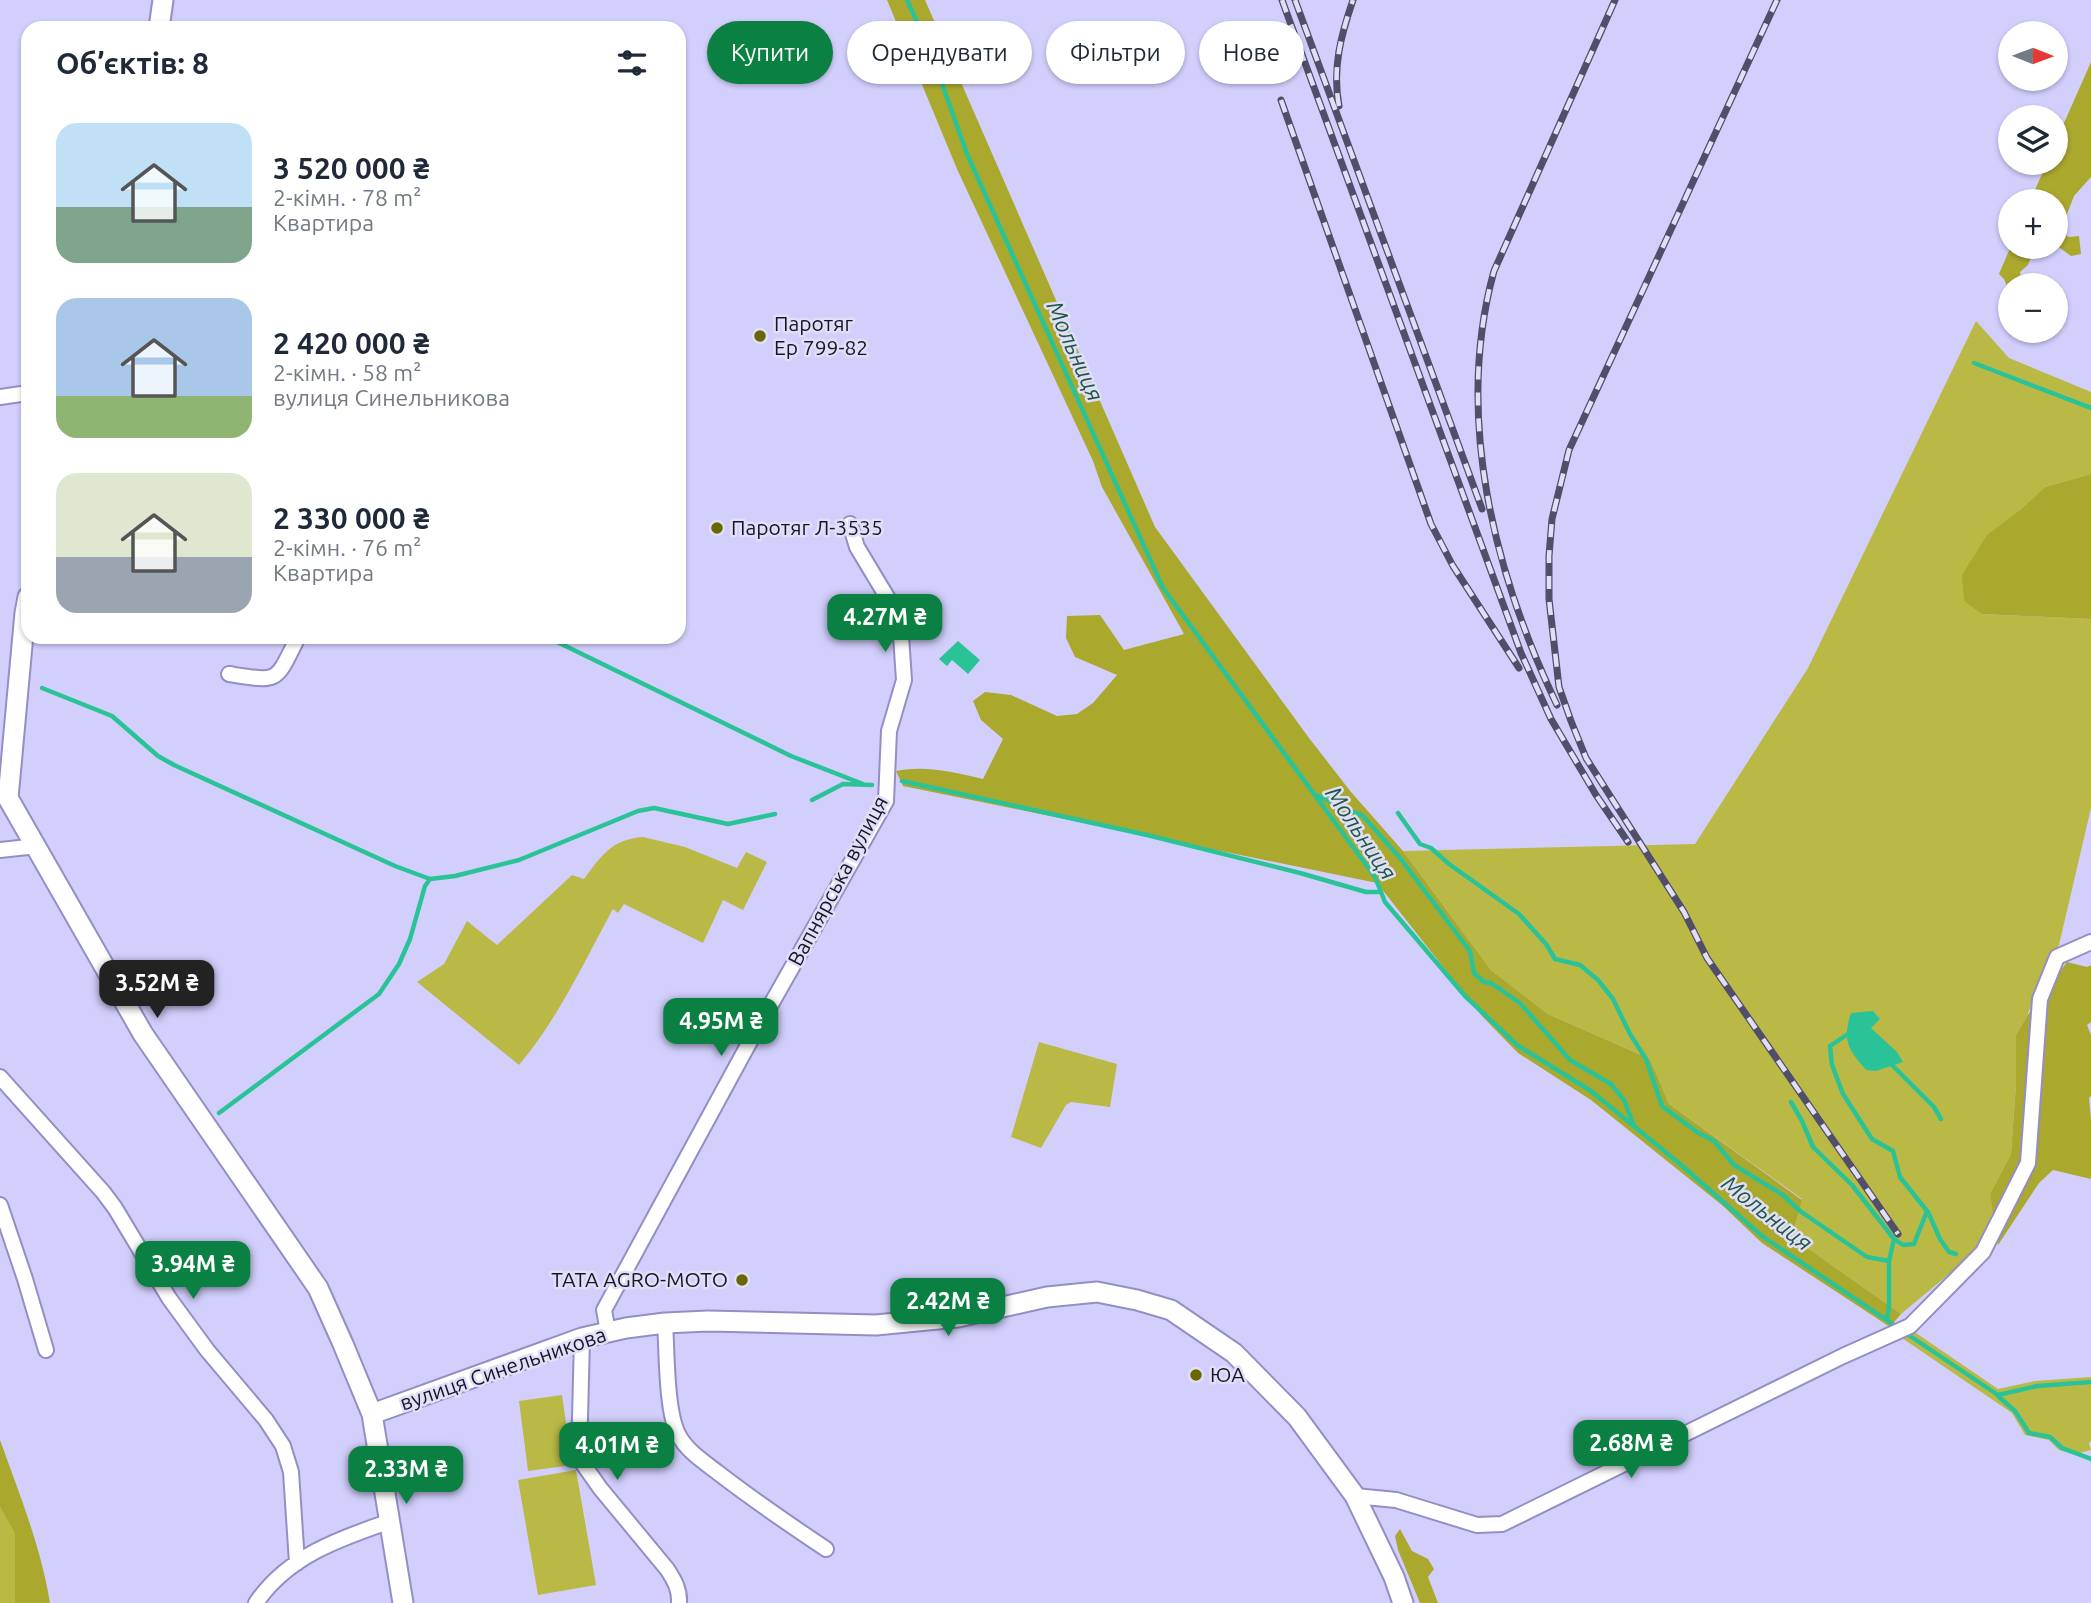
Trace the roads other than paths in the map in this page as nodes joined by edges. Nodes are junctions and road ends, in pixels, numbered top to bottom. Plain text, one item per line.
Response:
1 (163, 0) edge
2 (160, 21) edge
3 (21, 394) edge
4 (0, 397) edge
5 (850, 524) dead end
6 (22, 644) edge
7 (294, 644) edge
8 (229, 674) dead end
9 (4, 803) edge
10 (37, 846) junction
11 (0, 850) edge
12 (2091, 942) edge
13 (0, 1077) edge
14 (0, 1205) edge
15 (665, 1323) junction
16 (608, 1332) junction
17 (582, 1338) junction
18 (46, 1350) dead end
19 (372, 1414) junction
20 (1355, 1496) junction
21 (388, 1522) junction
22 (826, 1549) dead end
23 (297, 1563) junction
24 (256, 1603) edge
25 (402, 1603) edge
26 (679, 1603) edge
27 (1403, 1603) edge

1 - 2 street
3 - 4 street
5 - 16 street, Вапнярська вулиця
6 - 9 street
7 - 8 street
9 - 10 street
10 - 11 street
10 - 19 street
12 - 20 street
13 - 23 street
14 - 18 street
15 - 16 street, вулиця Синельникова
15 - 20 street, вулиця Синельникова
15 - 22 street
16 - 17 street, вулиця Синельникова
17 - 19 street, вулиця Синельникова
17 - 26 street
19 - 21 street
20 - 27 street, вулиця Синельникова
21 - 23 street
21 - 25 street
23 - 24 street

